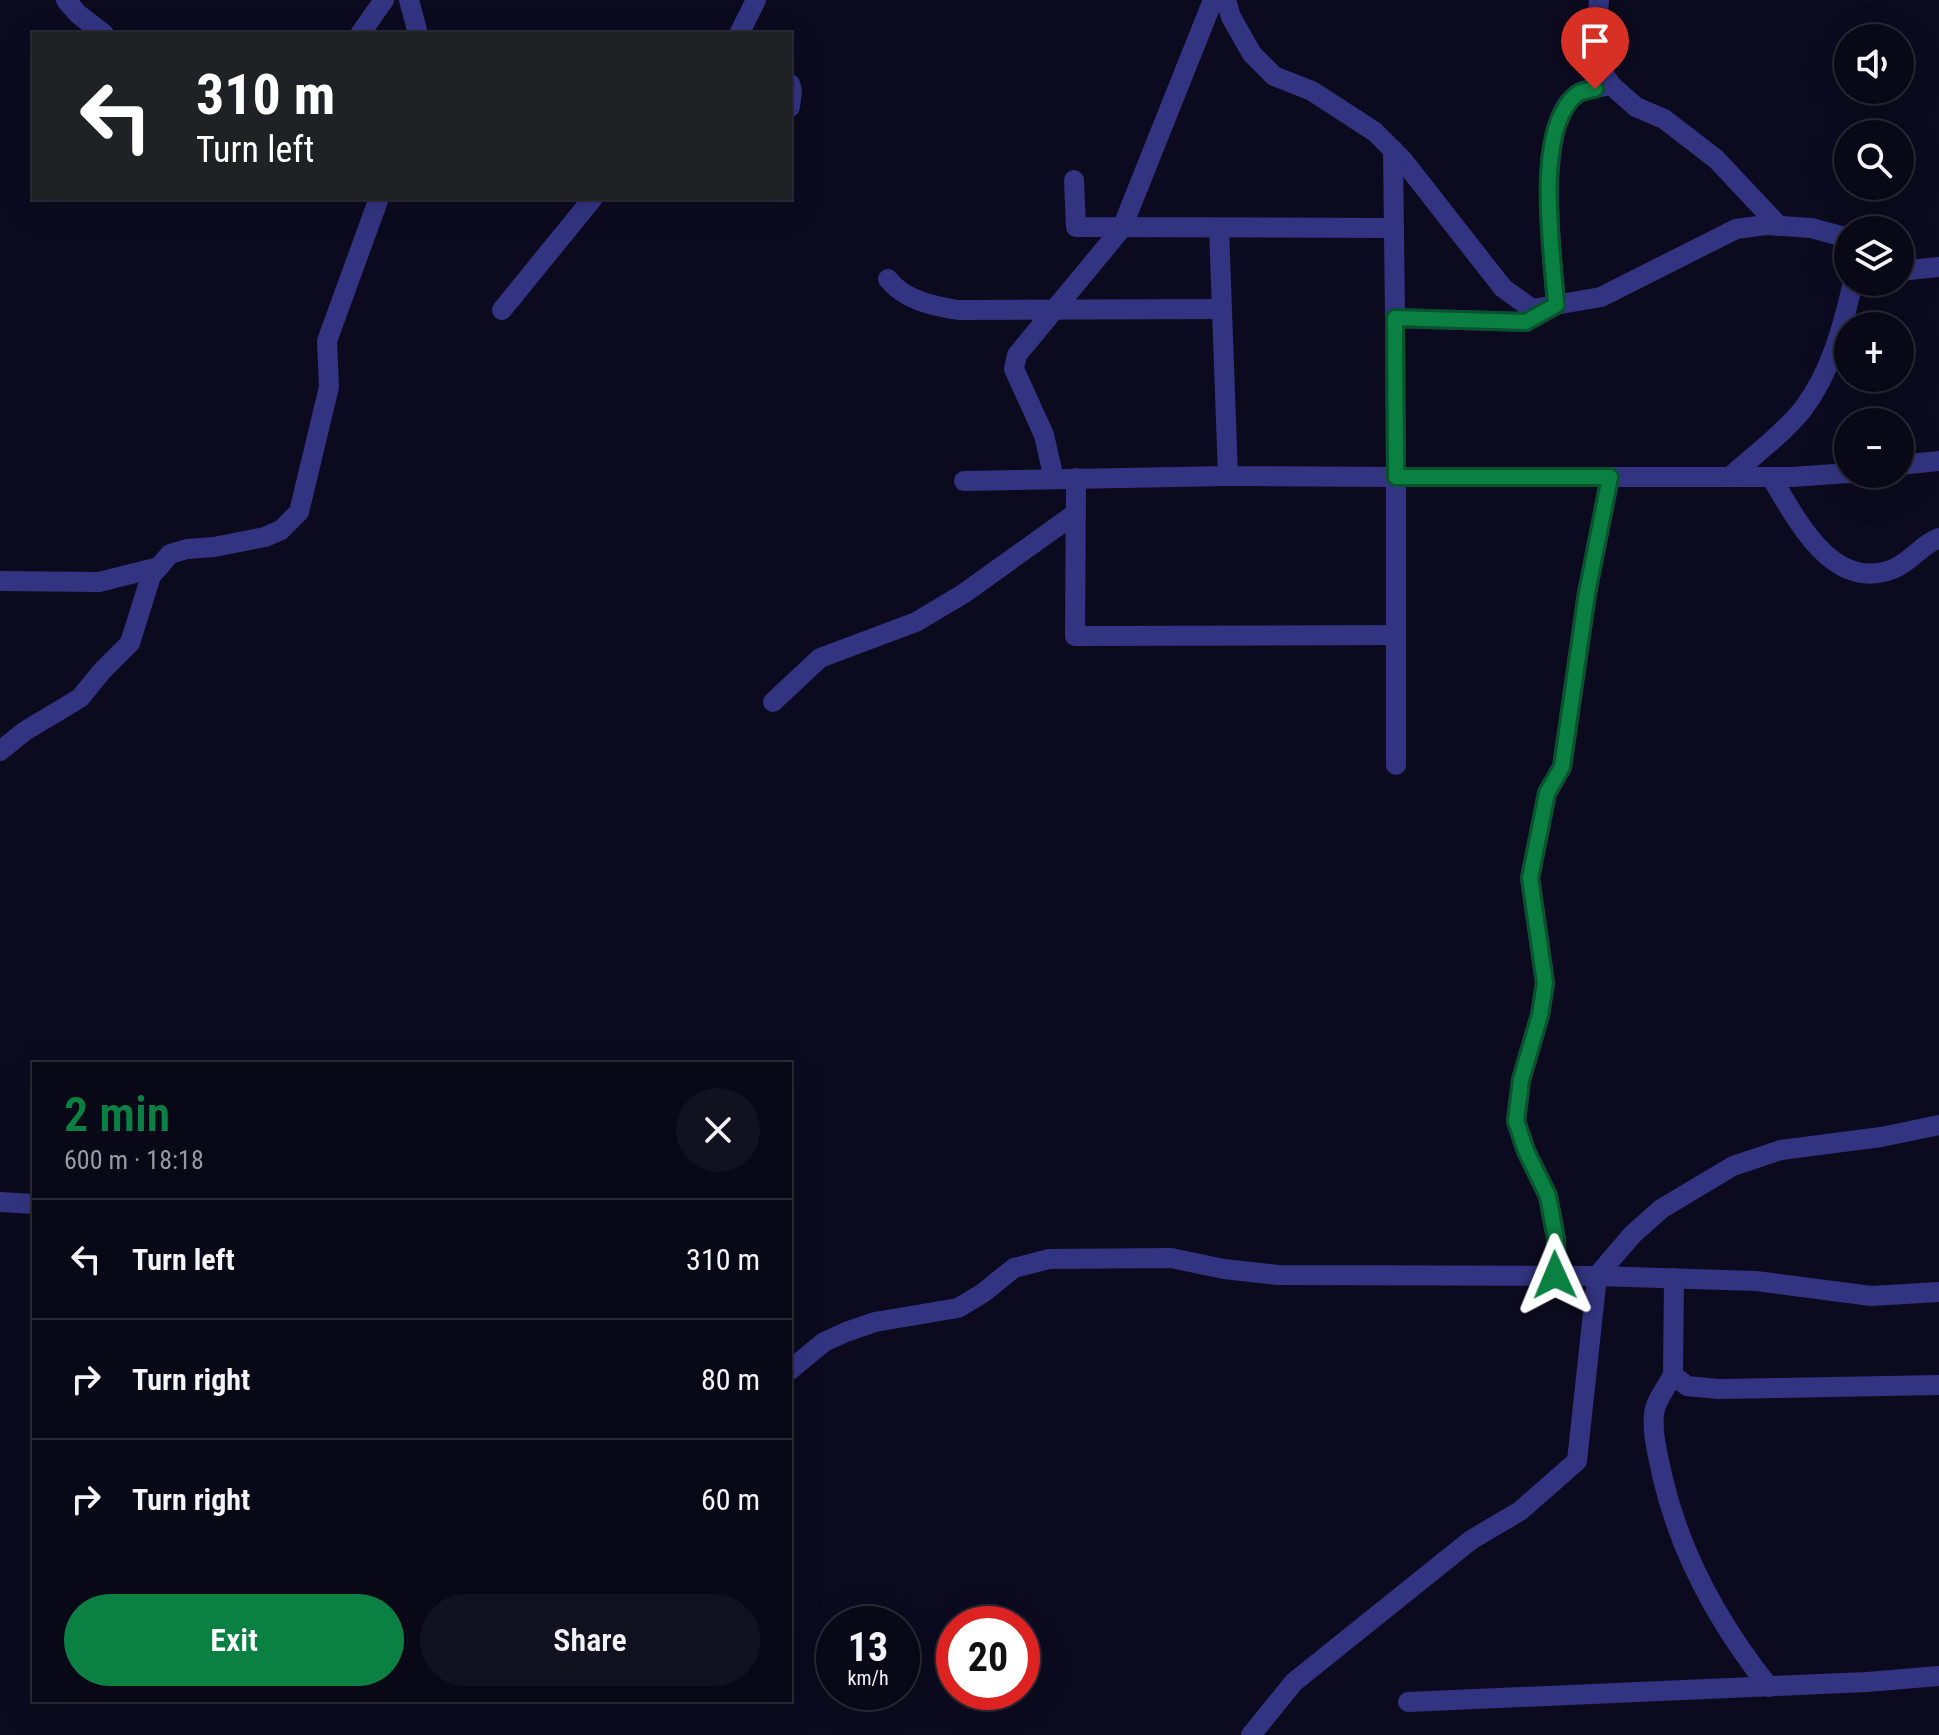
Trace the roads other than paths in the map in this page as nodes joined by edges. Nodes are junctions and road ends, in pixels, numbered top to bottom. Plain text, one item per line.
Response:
1 (66, 0) edge
2 (384, 0) edge
3 (409, 0) edge
4 (756, 0) edge
5 (1213, 0) edge
6 (1226, 0) edge
7 (1599, 0) edge
8 (101, 32) edge
9 (361, 32) edge
10 (417, 32) edge
11 (740, 32) edge
12 (1611, 85) junction
13 (1393, 150) junction
14 (1074, 180) dead end
15 (378, 200) edge
16 (591, 200) edge
17 (1779, 226) junction
18 (1122, 228) junction
19 (1219, 228) junction
20 (1394, 228) junction
21 (1834, 234) edge
22 (1939, 267) edge
23 (1914, 270) edge
24 (888, 279) dead end
25 (1850, 296) edge
26 (1556, 305) junction
27 (1053, 309) junction
28 (1222, 309) junction
29 (502, 310) dead end
30 (1395, 318) junction
31 (1939, 461) edge
32 (1914, 464) edge
33 (1834, 474) edge
34 (1228, 476) junction
35 (1396, 477) junction
36 (1610, 477) junction
37 (1730, 477) junction
38 (1771, 477) junction
39 (1076, 478) junction
40 (1054, 479) junction
41 (964, 481) dead end
42 (1076, 513) junction
43 (1939, 538) edge
44 (159, 567) junction
45 (0, 581) edge
46 (1396, 635) junction
47 (773, 702) dead end
48 (0, 751) edge
49 (1396, 765) dead end
50 (1939, 1125) edge
51 (0, 1202) edge
52 (32, 1204) edge
53 (1555, 1275) junction
54 (1597, 1276) junction
55 (1674, 1278) junction
56 (1939, 1292) edge
57 (792, 1368) edge
58 (1673, 1375) junction
59 (1939, 1385) edge
60 (1939, 1676) edge
61 (1769, 1687) junction
62 (1408, 1702) dead end
63 (1251, 1735) edge

1 - 8 lane
2 - 9 lane
3 - 10 lane
4 - 11 lane
5 - 18 lane
6 - 13 lane
7 - 12 lane
12 - 17 lane
12 - 26 lane
13 - 20 lane
13 - 26 lane
14 - 18 lane
15 - 44 lane
16 - 29 lane
17 - 21 lane
17 - 26 lane
18 - 19 lane
18 - 27 lane
19 - 20 lane
19 - 28 lane
20 - 30 lane
22 - 23 lane
24 - 27 lane
25 - 37 lane
26 - 30 lane
27 - 28 lane
27 - 40 lane
28 - 34 lane
30 - 35 lane
31 - 32 lane
33 - 38 lane
34 - 35 lane
34 - 39 lane
35 - 36 lane
35 - 46 lane
36 - 37 lane
36 - 53 lane
37 - 38 lane
38 - 43 lane
39 - 40 lane
39 - 42 lane
40 - 41 lane
42 - 46 lane
42 - 47 lane
44 - 45 lane
44 - 48 lane
46 - 49 lane
50 - 54 lane
51 - 52 lane
53 - 54 lane
53 - 57 lane
54 - 55 lane
54 - 63 lane
55 - 56 lane
55 - 58 lane
58 - 59 lane
58 - 61 lane
60 - 61 lane
61 - 62 lane

